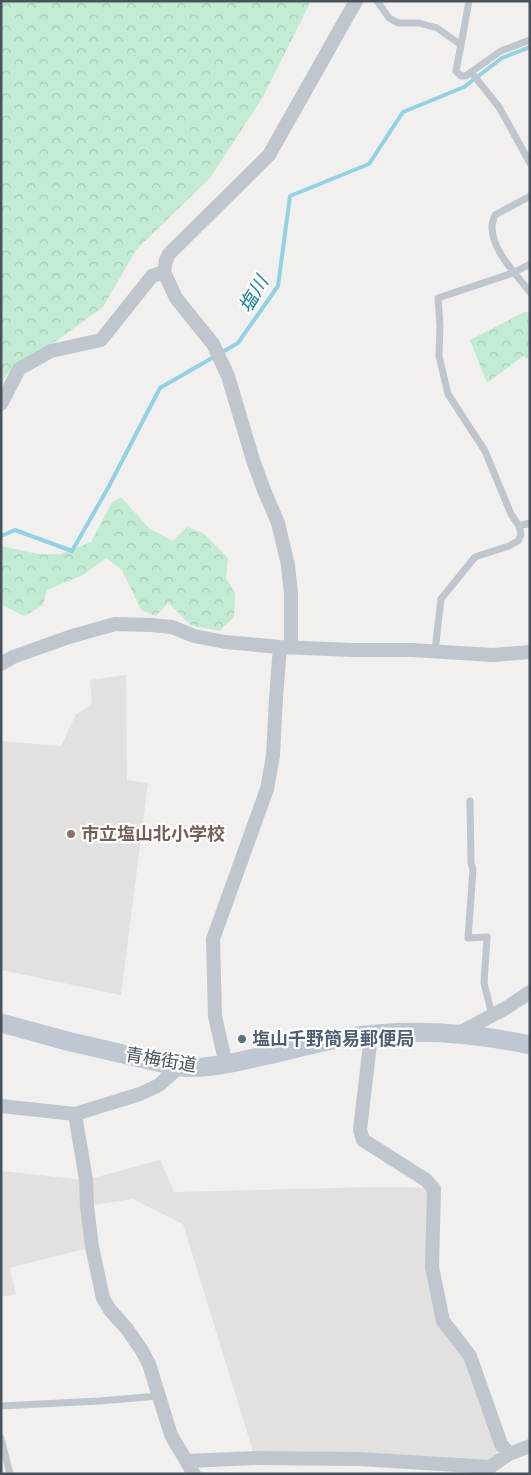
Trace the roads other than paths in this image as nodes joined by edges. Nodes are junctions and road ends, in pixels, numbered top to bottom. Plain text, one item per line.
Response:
1 (356, 1) edge
2 (377, 1) edge
3 (469, 1) edge
4 (530, 40) edge
5 (461, 45) junction
6 (473, 74) junction
7 (530, 163) edge
8 (530, 196) edge
9 (530, 264) edge
10 (164, 272) junction
11 (514, 273) junction
12 (530, 292) edge
13 (1, 404) edge
14 (530, 523) edge
15 (519, 526) junction
16 (286, 647) junction
17 (435, 651) junction
18 (530, 652) edge
19 (1, 664) edge
20 (470, 801) dead end
21 (530, 992) edge
22 (492, 1015) junction
23 (1, 1023) edge
24 (459, 1033) junction
25 (371, 1035) junction
26 (530, 1045) edge
27 (226, 1065) junction
28 (179, 1067) junction
29 (1, 1106) edge
30 (75, 1114) junction
31 (159, 1396) junction
32 (1, 1406) edge
33 (1, 1438) edge
34 (530, 1446) edge
35 (508, 1454) junction
36 (187, 1461) junction
37 (10, 1474) edge
38 (194, 1474) edge

1 - 10 street
2 - 5 lane
3 - 5 lane
4 - 6 lane
5 - 6 lane
6 - 7 lane
8 - 11 lane
9 - 11 lane
10 - 13 street
10 - 16 street
11 - 12 lane
11 - 15 lane
14 - 15 lane
15 - 17 lane
16 - 17 street
16 - 19 street
16 - 27 street
17 - 18 street
20 - 22 lane
21 - 22 street
22 - 24 street
23 - 28 street, 青梅街道
24 - 25 street, 青梅街道
24 - 26 street, 青梅街道
25 - 27 street, 青梅街道
25 - 35 street
27 - 28 street, 青梅街道
28 - 30 street
29 - 30 street
30 - 31 street
31 - 32 lane
31 - 36 street
33 - 37 lane
34 - 35 street
35 - 36 street
36 - 38 street

